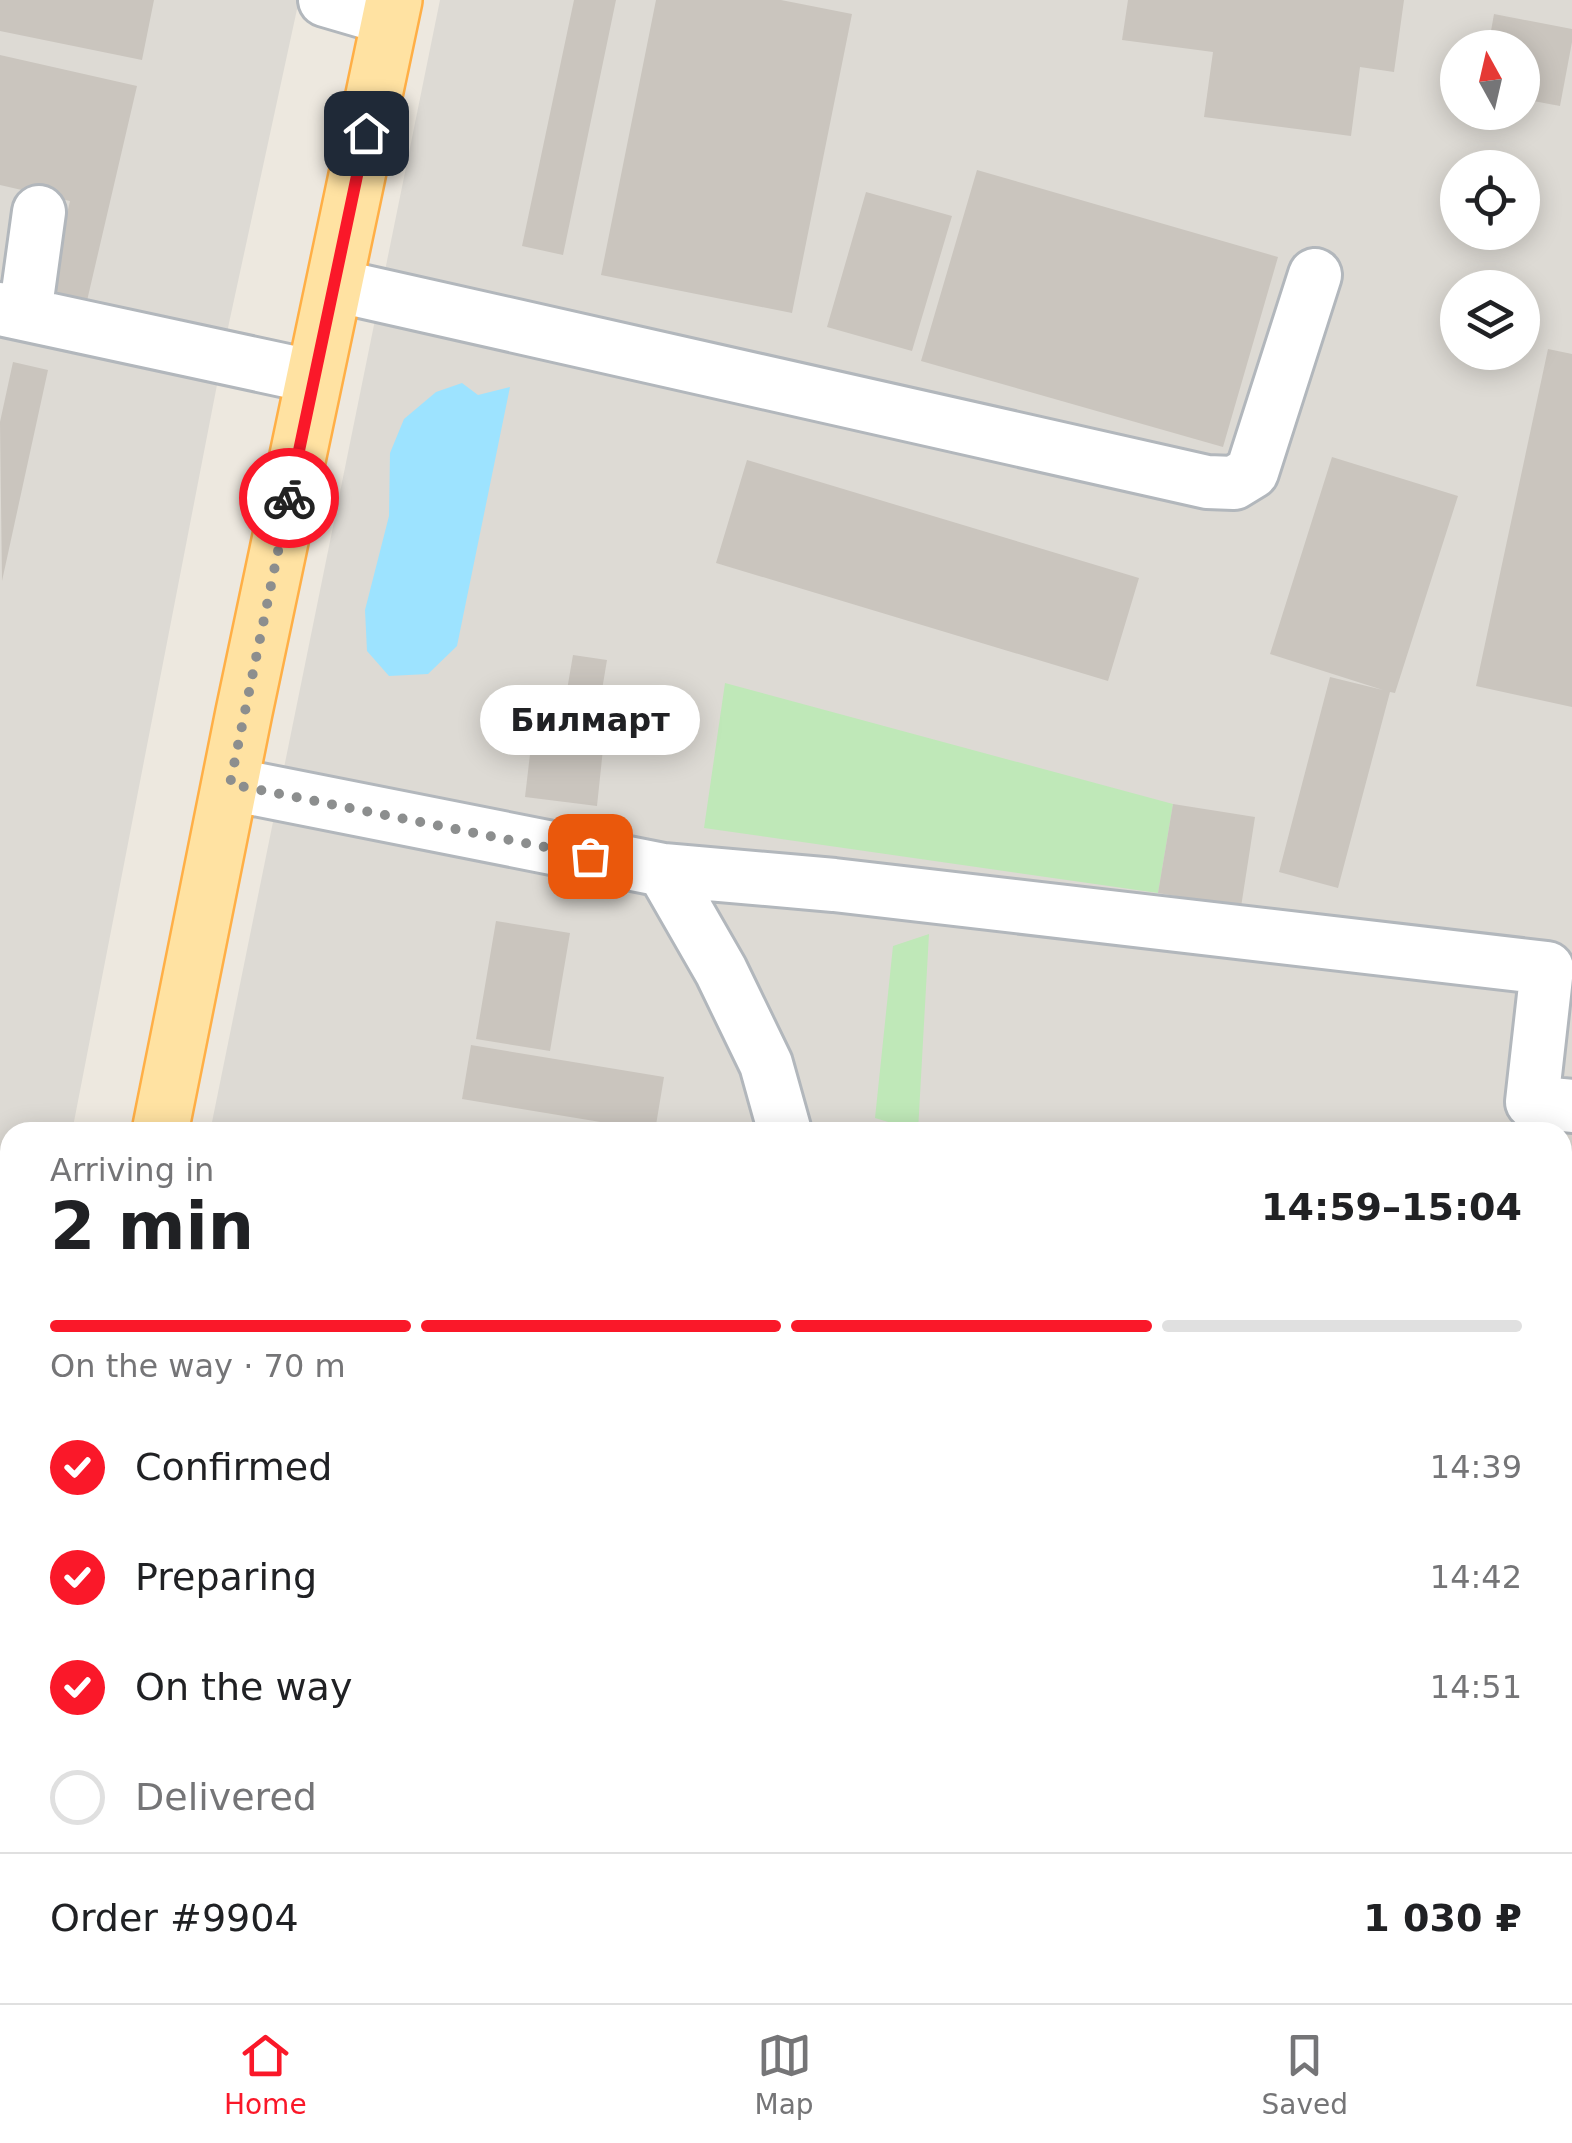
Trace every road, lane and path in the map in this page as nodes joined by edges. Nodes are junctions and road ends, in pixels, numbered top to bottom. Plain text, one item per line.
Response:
1 (325, 0) edge
2 (392, 9) edge
3 (39, 212) dead end
4 (1315, 276) dead end
5 (334, 285) junction
6 (13, 312) edge
7 (315, 377) junction
8 (230, 784) junction
9 (662, 870) junction
10 (1572, 1106) edge
11 (162, 1122) edge
12 (782, 1122) edge

1 - 2 street
2 - 5 main road
3 - 6 street
4 - 5 street
5 - 7 main road
6 - 7 street
7 - 8 main road
8 - 9 street
8 - 11 main road
9 - 10 street
9 - 12 street

